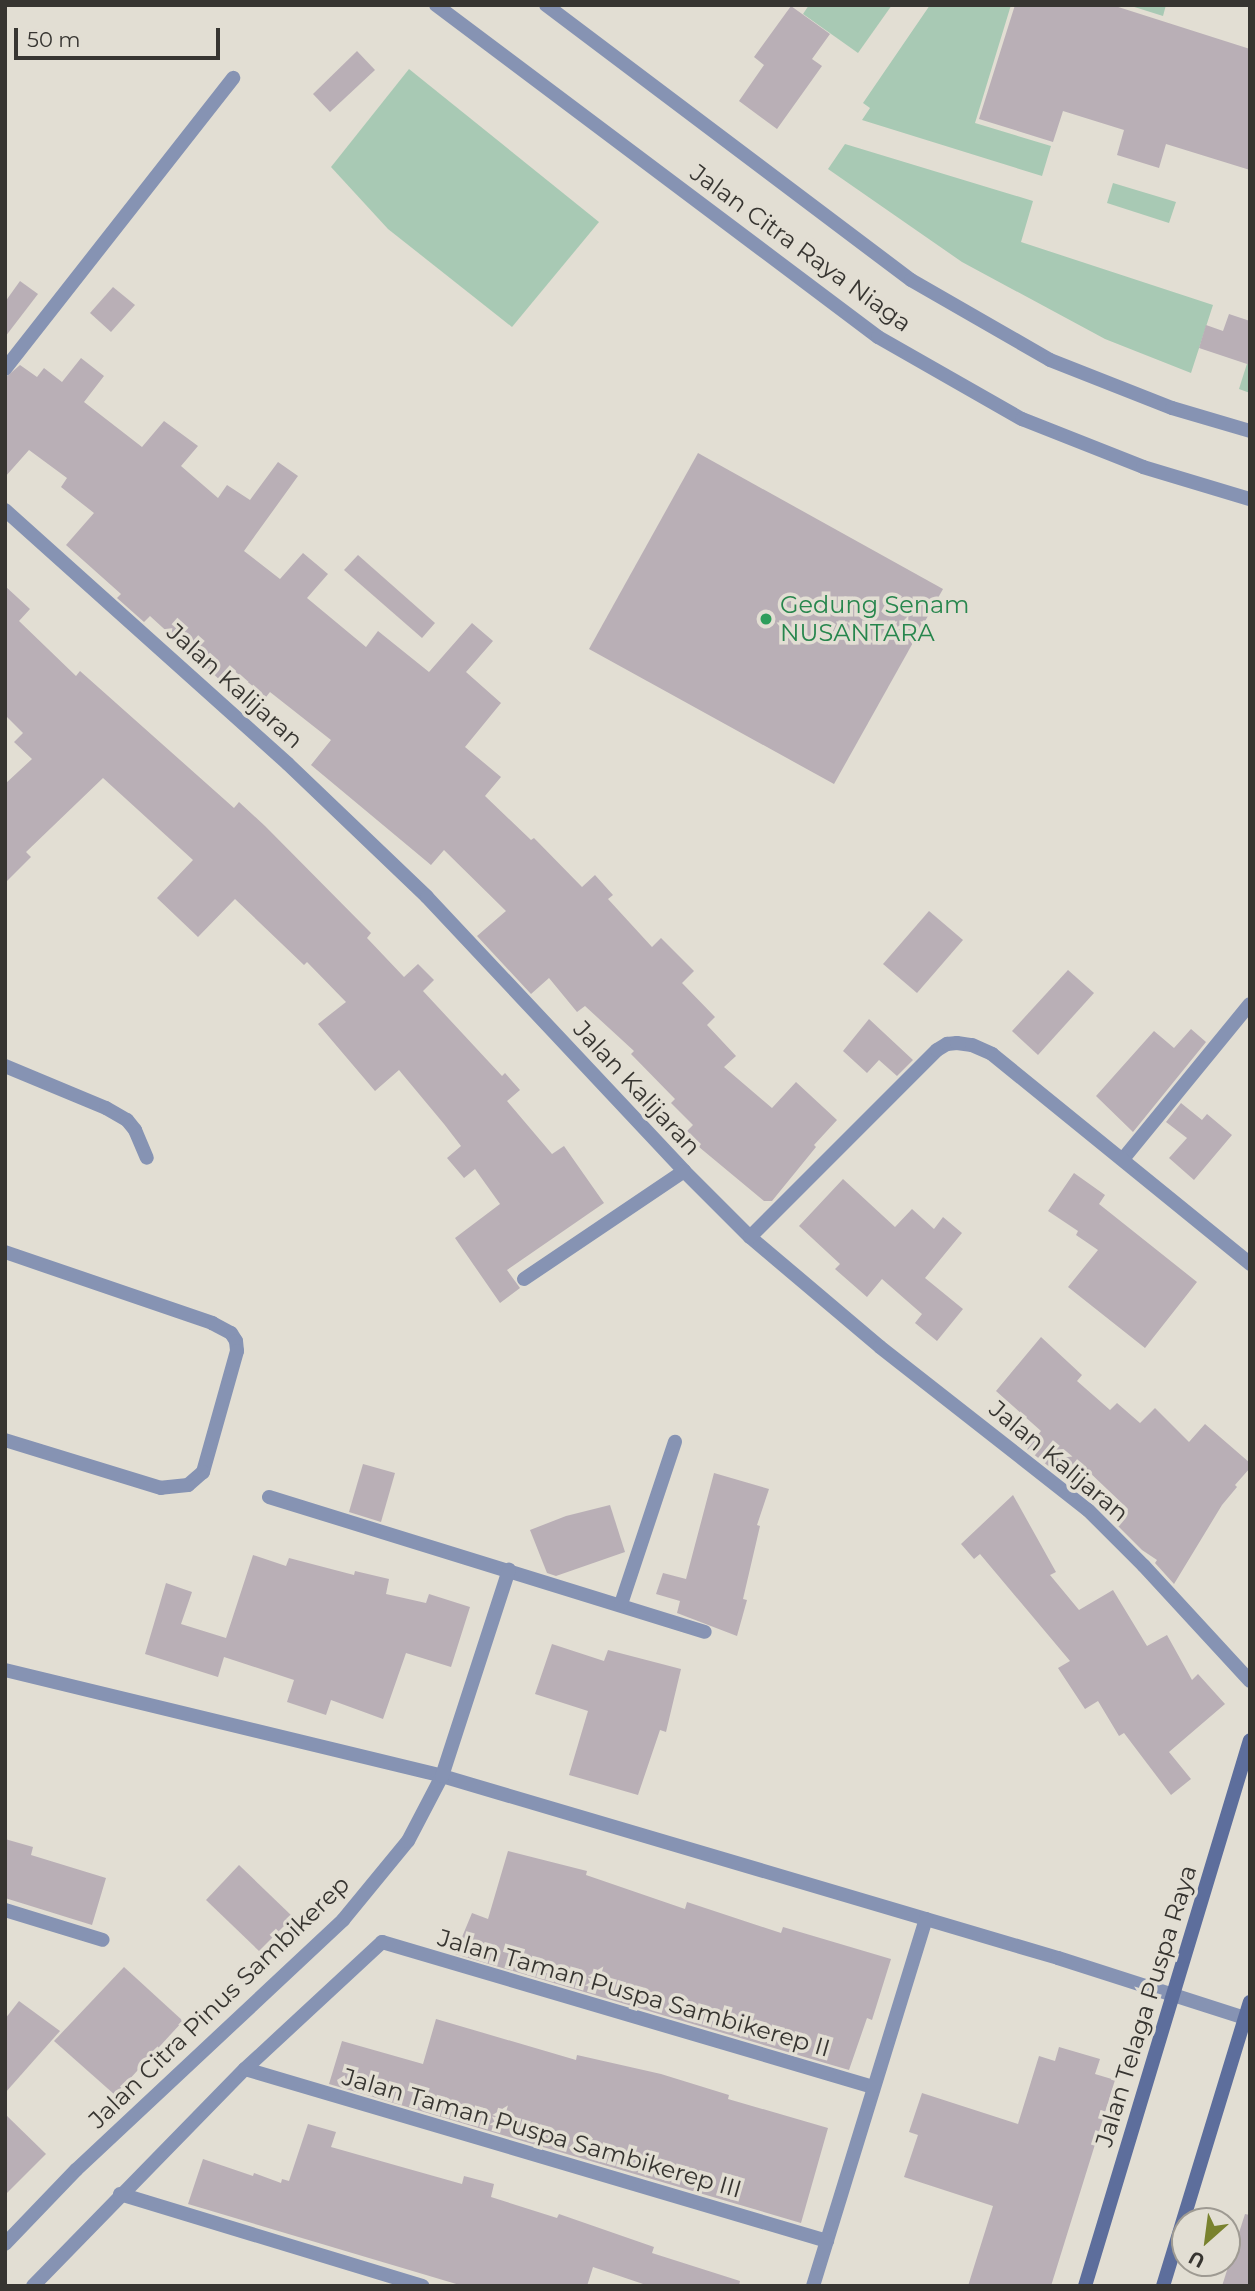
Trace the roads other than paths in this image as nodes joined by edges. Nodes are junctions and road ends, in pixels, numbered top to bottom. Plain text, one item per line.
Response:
1 (436, 5) edge
2 (545, 5) edge
3 (233, 78) dead end
4 (5, 369) edge
5 (1250, 431) edge
6 (1250, 499) edge
7 (5, 510) edge
8 (1250, 1004) edge
9 (5, 1066) edge
10 (147, 1158) dead end
11 (1123, 1159) junction
12 (684, 1171) junction
13 (750, 1237) junction
14 (5, 1252) edge
15 (1250, 1264) edge
16 (524, 1279) dead end
17 (5, 1440) edge
18 (675, 1442) dead end
19 (269, 1497) dead end
20 (509, 1570) junction
21 (621, 1604) junction
22 (705, 1632) dead end
23 (5, 1671) edge
24 (1250, 1681) edge
25 (1250, 1740) edge
26 (442, 1776) junction
27 (7, 1914) edge
28 (926, 1919) junction
29 (103, 1940) dead end
30 (1173, 1994) junction
31 (1250, 2002) edge
32 (1245, 2018) junction
33 (245, 2069) junction
34 (873, 2087) junction
35 (120, 2194) junction
36 (827, 2241) junction
37 (5, 2244) edge
38 (33, 2286) edge
39 (422, 2286) edge
40 (813, 2286) edge
41 (1086, 2286) edge
42 (1163, 2286) edge

1 - 6 street, Jalan Citra Raya Niaga
2 - 5 street, Jalan Citra Raya Niaga
3 - 4 street
7 - 12 street, Jalan Kalijaran
8 - 11 street
9 - 10 street
11 - 13 street
11 - 15 street
12 - 13 street, Jalan Kalijaran
12 - 16 street
13 - 24 street, Jalan Kalijaran
14 - 17 street
18 - 21 street
19 - 20 street
20 - 21 street
20 - 26 street, Jalan Citra Pinus Sambikerep
21 - 22 street
23 - 26 street
25 - 30 main road, Jalan Telaga Puspa Raya
26 - 28 street
26 - 37 street, Jalan Citra Pinus Sambikerep
27 - 29 street
28 - 30 street
28 - 34 street
30 - 32 street
30 - 41 main road, Jalan Telaga Puspa Raya
31 - 32 main road
32 - 42 main road
33 - 34 street, Jalan Taman Puspa Sambikerep II
33 - 35 street
33 - 36 street, Jalan Taman Puspa Sambikerep III
34 - 36 street
35 - 38 street
35 - 39 street
36 - 40 street

